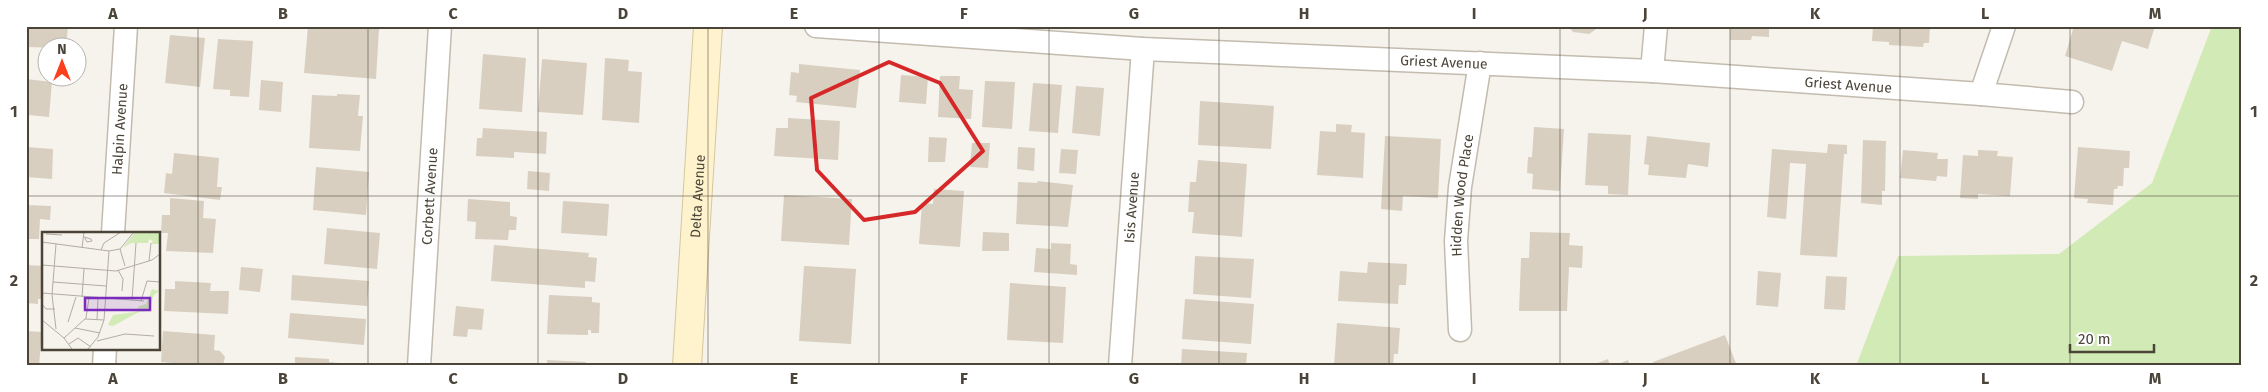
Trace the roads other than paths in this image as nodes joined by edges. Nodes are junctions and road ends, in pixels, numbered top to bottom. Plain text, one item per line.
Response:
1 (126, 26) edge
2 (440, 26) edge
3 (708, 26) edge
4 (816, 26) edge
5 (1656, 26) edge
6 (2004, 26) edge
7 (1143, 49) junction
8 (1480, 63) junction
9 (1652, 71) junction
10 (1981, 94) junction
11 (2072, 102) dead end
12 (113, 232) edge
13 (1460, 330) dead end
14 (106, 350) edge
15 (104, 366) edge
16 (419, 366) edge
17 (687, 366) edge
18 (1120, 366) edge

1 - 12 street, Halpin Avenue
2 - 16 street, Corbett Avenue
3 - 17 street, Delta Avenue
4 - 7 street, Griest Avenue
5 - 9 street
6 - 10 street
7 - 8 street, Griest Avenue
7 - 18 street, Isis Avenue
8 - 9 street, Griest Avenue
8 - 13 street, Hidden Wood Place
9 - 10 street, Griest Avenue
10 - 11 street, Griest Avenue
14 - 15 street

